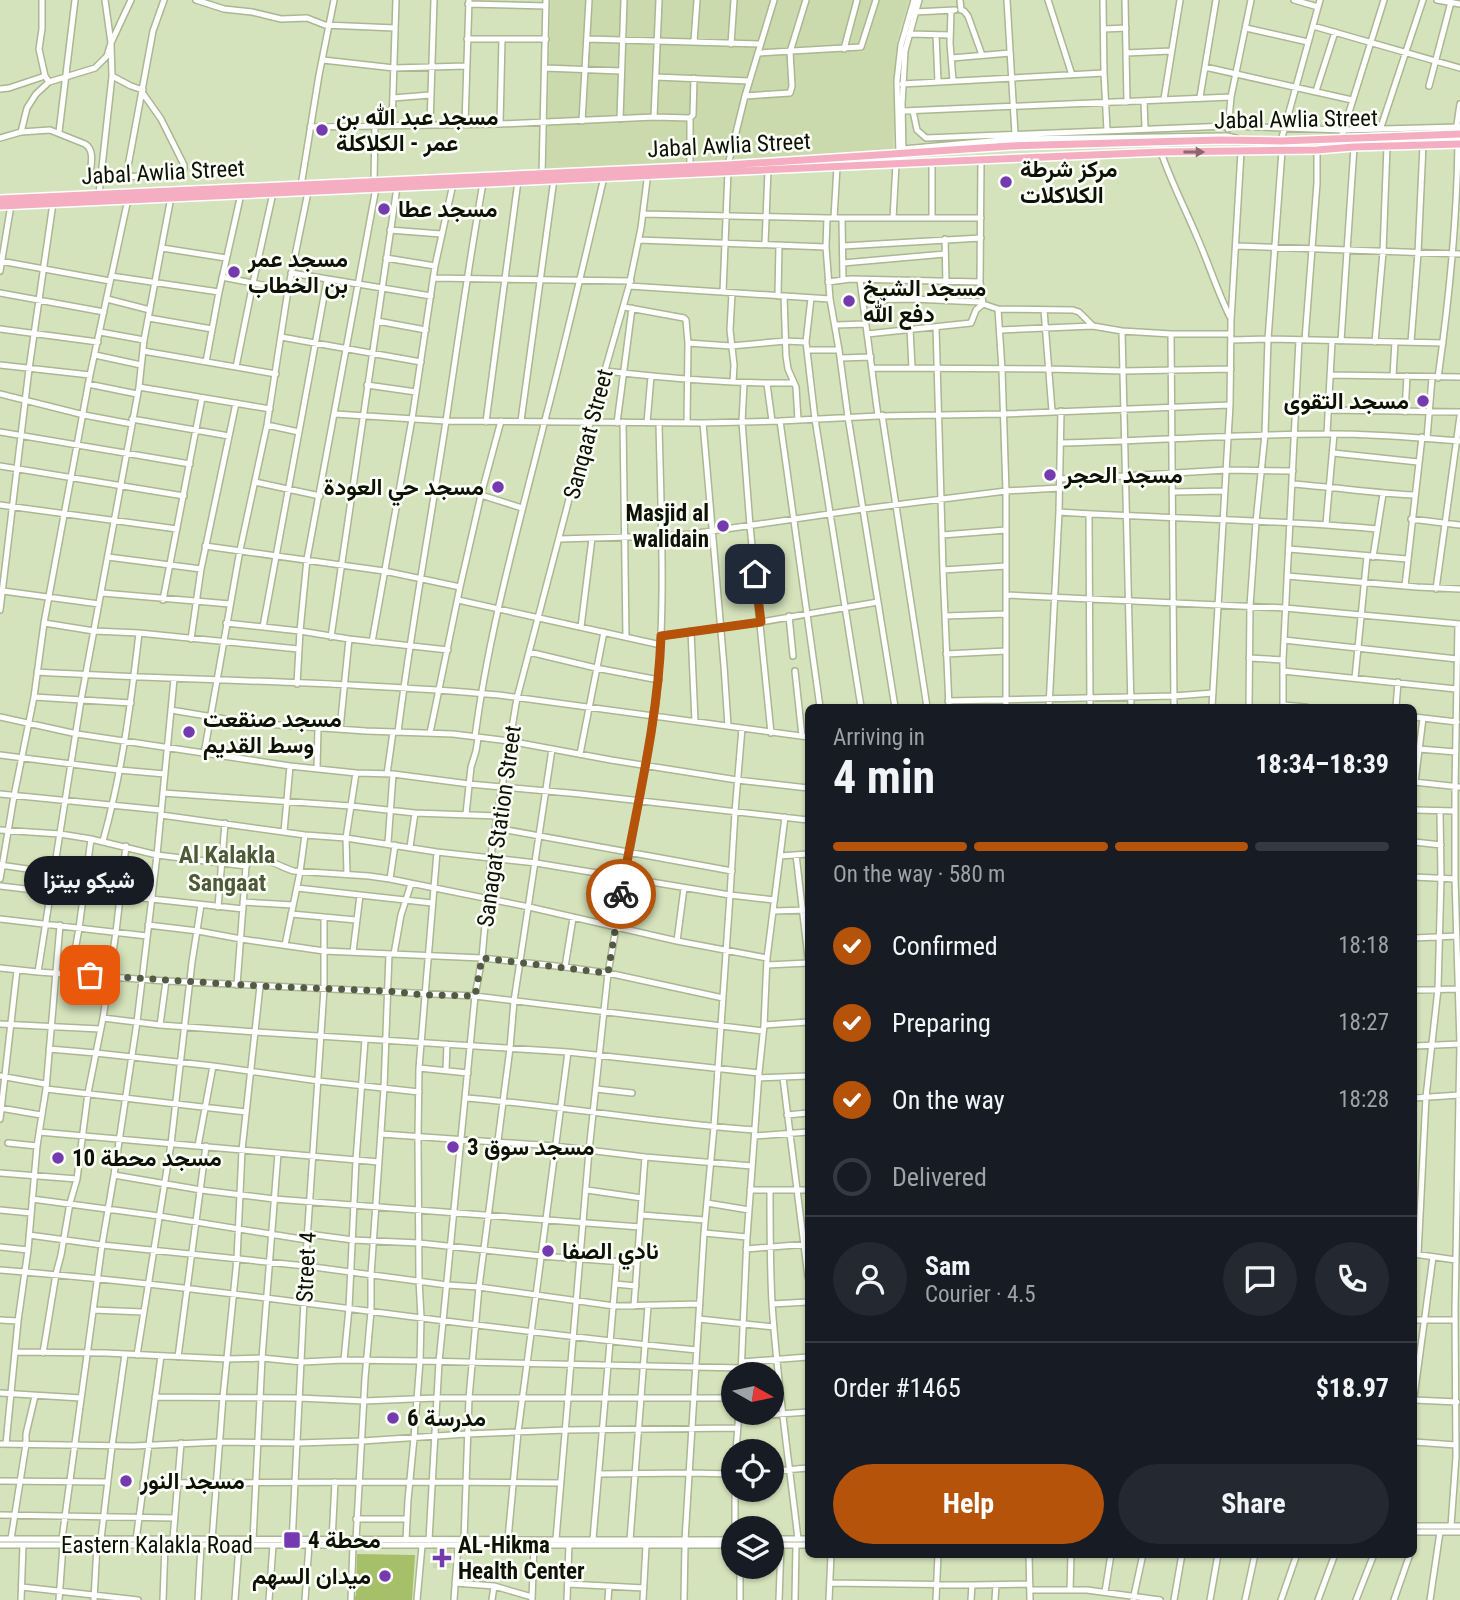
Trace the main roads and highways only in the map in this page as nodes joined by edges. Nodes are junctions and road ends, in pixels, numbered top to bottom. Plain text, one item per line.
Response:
1 (1458, 131) edge
2 (1459, 144) edge
3 (728, 168) junction
4 (648, 172) junction
5 (375, 185) junction
6 (303, 190) junction
7 (0, 199) edge
8 (0, 206) edge

1 - 3 main road, Jabal Awlia Street
3 -> 2 main road, Jabal Awlia Street
3 - 4 main road, Jabal Awlia Street
3 - 4 main road, Jabal Awlia Street
4 - 5 main road, Jabal Awlia Street
4 - 5 main road, Jabal Awlia Street
5 - 6 main road, Jabal Awlia Street
6 - 7 main road, Jabal Awlia Street
6 - 8 main road, Jabal Awlia Street

